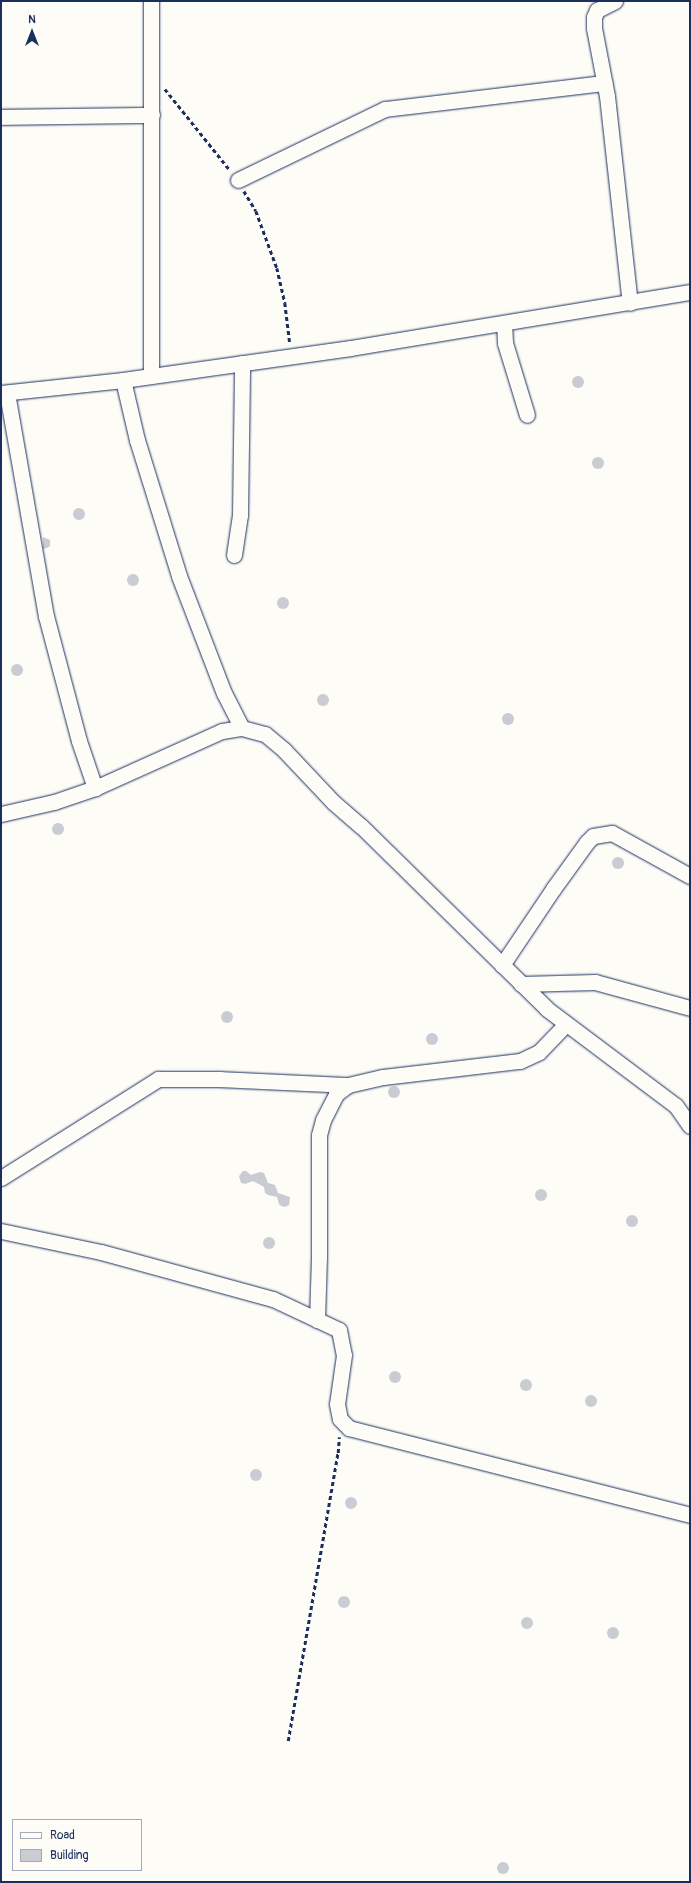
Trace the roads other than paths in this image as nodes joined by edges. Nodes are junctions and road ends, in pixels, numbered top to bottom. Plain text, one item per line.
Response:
1 (151, 1) edge
2 (615, 1) edge
3 (595, 5) edge
4 (604, 84) junction
5 (152, 115) junction
6 (1, 117) edge
7 (238, 180) road end
8 (690, 292) edge
9 (630, 303) junction
10 (504, 323) junction
11 (242, 363) junction
12 (151, 376) junction
13 (123, 380) junction
14 (4, 393) edge
15 (527, 415) dead end
16 (234, 555) dead end
17 (242, 728) junction
18 (95, 788) junction
19 (1, 814) edge
20 (690, 876) edge
21 (502, 965) junction
22 (521, 984) junction
23 (690, 1008) edge
24 (566, 1025) junction
25 (348, 1085) junction
26 (690, 1126) edge
27 (1, 1178) edge
28 (1, 1231) edge
29 (317, 1320) junction
30 (690, 1515) edge

1 - 5 street
2 - 3 street
3 - 4 street
4 - 7 street
4 - 9 street
5 - 6 street
5 - 12 street
8 - 9 street
9 - 10 street
10 - 11 street
10 - 15 street
11 - 12 street
11 - 16 street
12 - 13 street
13 - 14 street
13 - 17 street
14 - 18 street
17 - 18 street
17 - 21 street
18 - 19 street
20 - 21 street
21 - 22 street
22 - 23 street
22 - 24 street
24 - 25 street
24 - 26 street
25 - 27 street
25 - 29 street
28 - 29 street
29 - 30 street

